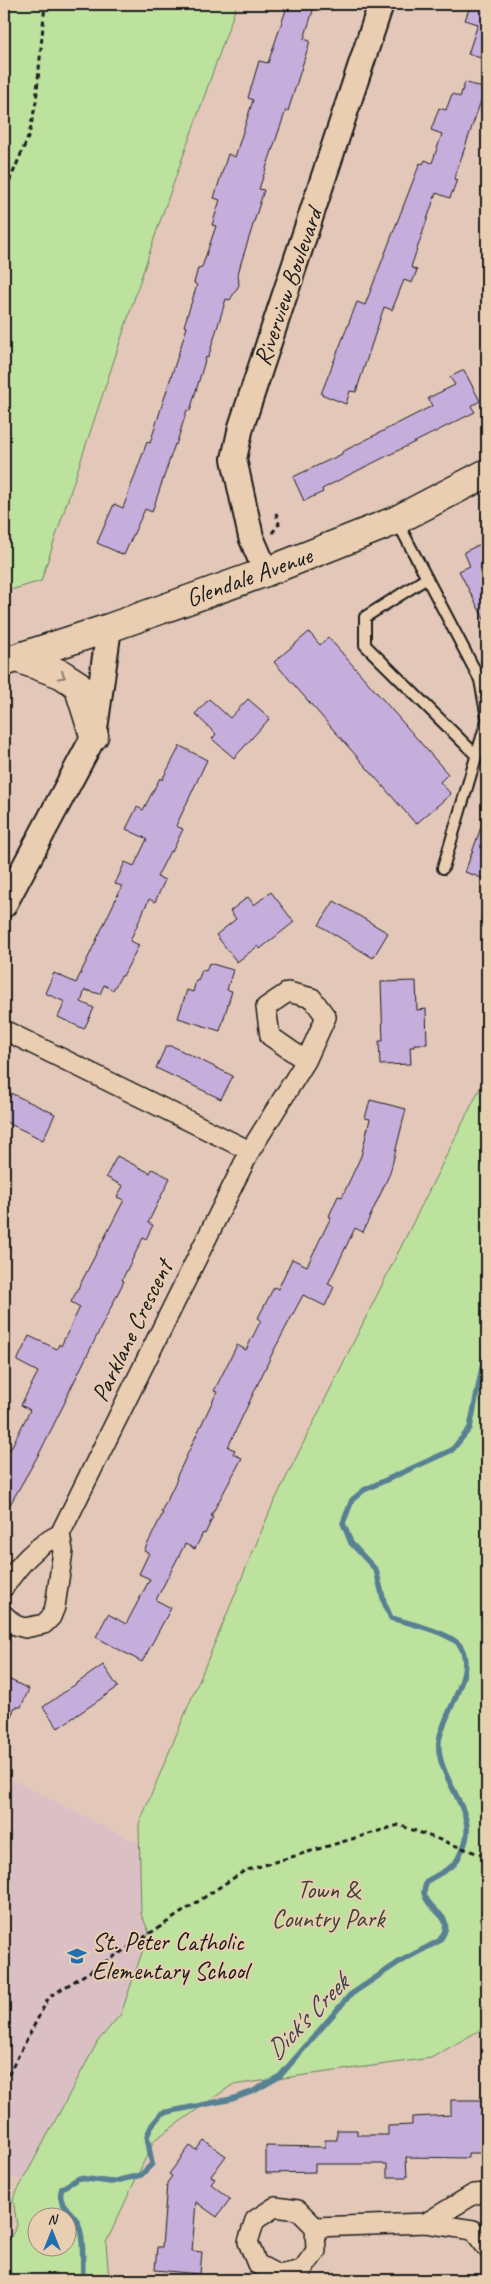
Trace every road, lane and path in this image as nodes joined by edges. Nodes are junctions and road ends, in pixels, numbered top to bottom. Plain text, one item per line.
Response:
1 (45, 4) edge
2 (381, 4) edge
3 (4, 244) edge
4 (487, 474) edge
5 (275, 509) dead end
6 (397, 520) junction
7 (271, 534) dead end
8 (266, 572) junction
9 (427, 578) junction
10 (110, 628) junction
11 (10, 660) edge
12 (487, 719) edge
13 (94, 736) junction
14 (477, 756) junction
15 (443, 868) dead end
16 (4, 905) edge
17 (4, 1030) edge
18 (306, 1061) dead end
19 (250, 1150) junction
20 (60, 1534) junction
21 (4, 1587) edge
22 (4, 1615) edge
23 (487, 1857) edge
24 (4, 2083) edge
25 (487, 2193) edge
26 (426, 2223) junction
27 (315, 2227) dead end
28 (487, 2248) edge

1 - 3 path
2 - 8 street, Riverview Boulevard
4 - 6 main road, Glendale Avenue
5 - 7 path
6 - 8 main road, Glendale Avenue
6 - 9 lane
8 - 10 main road, Glendale Avenue
9 - 12 lane
9 - 14 lane
10 - 11 main road, Glendale Avenue
10 - 13 street
11 -> 13 main road
12 - 14 lane
13 - 16 street
14 - 15 lane
17 - 19 street
18 - 19 street, Parklane Crescent
19 - 20 street, Parklane Crescent
20 - 21 street
20 - 22 street
23 - 24 path
25 - 26 street
26 - 27 street
26 - 28 street

